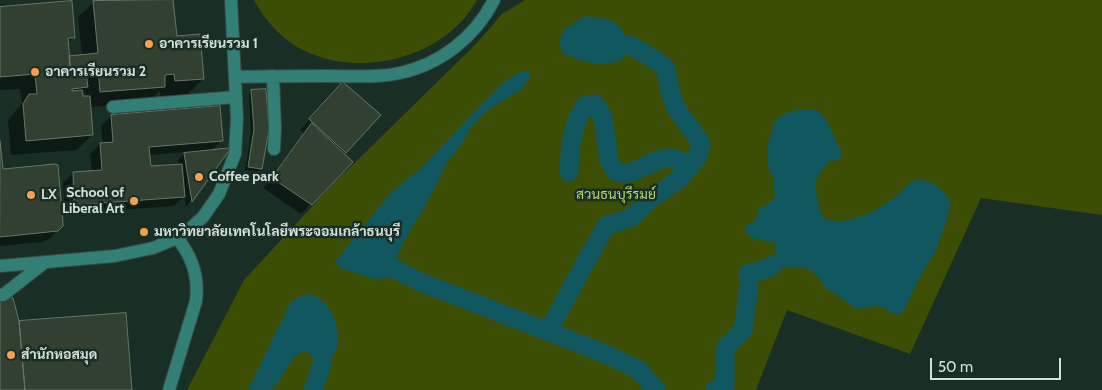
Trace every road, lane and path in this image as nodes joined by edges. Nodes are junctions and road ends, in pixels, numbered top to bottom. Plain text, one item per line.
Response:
1 (231, 0) edge
2 (494, 0) edge
3 (273, 76) junction
4 (235, 77) junction
5 (236, 96) junction
6 (113, 107) dead end
7 (274, 149) dead end
8 (177, 238) junction
9 (44, 263) junction
10 (0, 266) edge
11 (0, 295) edge
12 (169, 390) edge

1 - 4 lane
2 - 3 lane
3 - 4 lane
3 - 7 lane
4 - 5 lane
5 - 6 lane
5 - 8 lane
8 - 9 lane
8 - 12 lane
9 - 10 lane
9 - 11 lane

